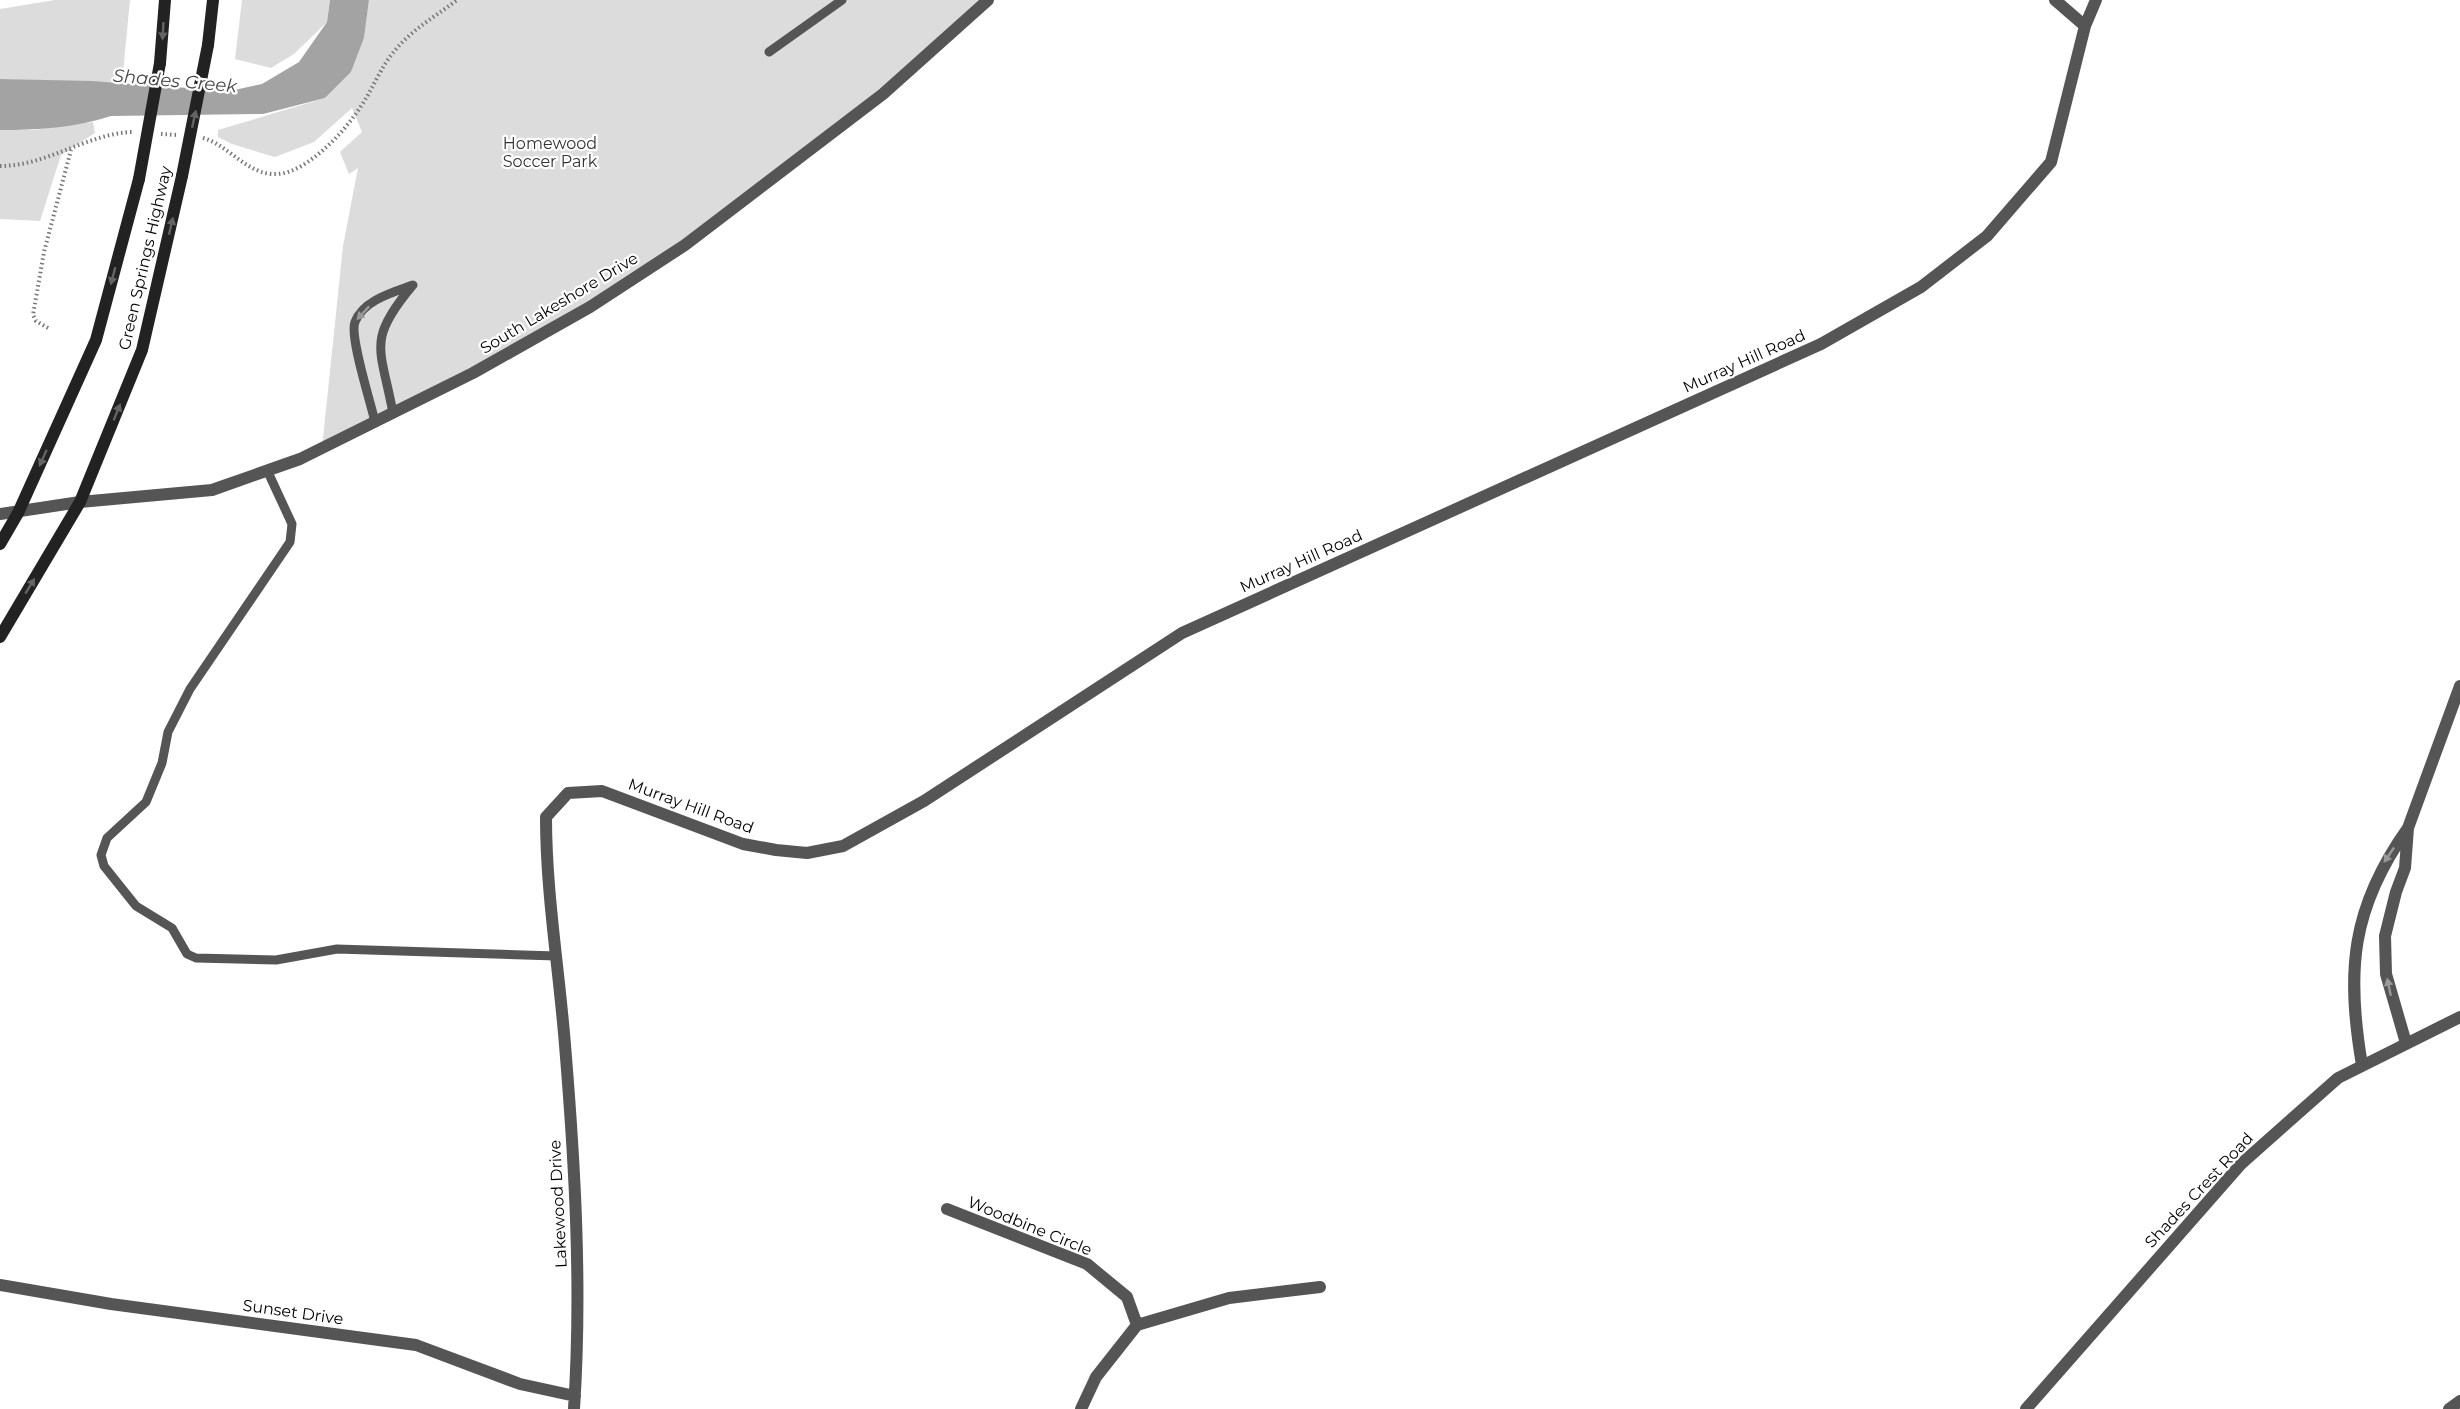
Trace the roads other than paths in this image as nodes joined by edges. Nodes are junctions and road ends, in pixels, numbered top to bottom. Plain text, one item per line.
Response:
1 (165, 0) edge
2 (213, 0) edge
3 (842, 0) edge
4 (988, 0) edge
5 (2055, 0) edge
6 (2096, 0) edge
7 (2085, 26) junction
8 (769, 52) dead end
9 (393, 413) junction
10 (375, 422) junction
11 (267, 470) junction
12 (80, 502) junction
13 (18, 513) junction
14 (0, 514) edge
15 (0, 544) edge
16 (0, 636) edge
17 (2460, 686) edge
18 (2408, 828) junction
19 (556, 956) junction
20 (560, 998) joint
21 (2460, 1017) edge
22 (2406, 1042) junction
23 (2362, 1065) junction
24 (947, 1209) dead end
25 (0, 1285) edge
26 (1320, 1287) dead end
27 (1137, 1325) junction
28 (2460, 1401) edge
29 (574, 1402) edge
30 (1081, 1409) edge
31 (2026, 1409) edge
32 (2449, 1409) edge

1 -> 13 main road, Green Springs Highway, bridge
12 -> 2 main road, Green Springs Highway, bridge
3 - 8 lane
4 - 9 street, South Lakeshore Drive
5 - 7 street
6 - 7 street, Murray Hill Road
7 - 19 street, Murray Hill Road
9 - 10 street, South Lakeshore Drive
9 -> 10 lane
10 - 11 street, South Lakeshore Drive
11 - 12 street, South Lakeshore Drive
11 - 19 lane
12 - 13 street, South Lakeshore Drive
16 -> 12 main road, Green Springs Highway
13 - 14 street, South Lakeshore Drive
13 - 15 main road, Green Springs Highway
17 - 18 street
22 -> 18 street
18 -> 23 street
19 - 20 street, Murray Hill Road
20 - 29 street, Lakewood Drive
21 - 22 street, Shades Crest Road
22 - 23 street, Shades Crest Road
23 - 31 street, Shades Crest Road
24 - 27 street, Woodbine Circle
25 - 29 street, Sunset Drive
26 - 27 street
27 - 30 street
28 - 32 street

